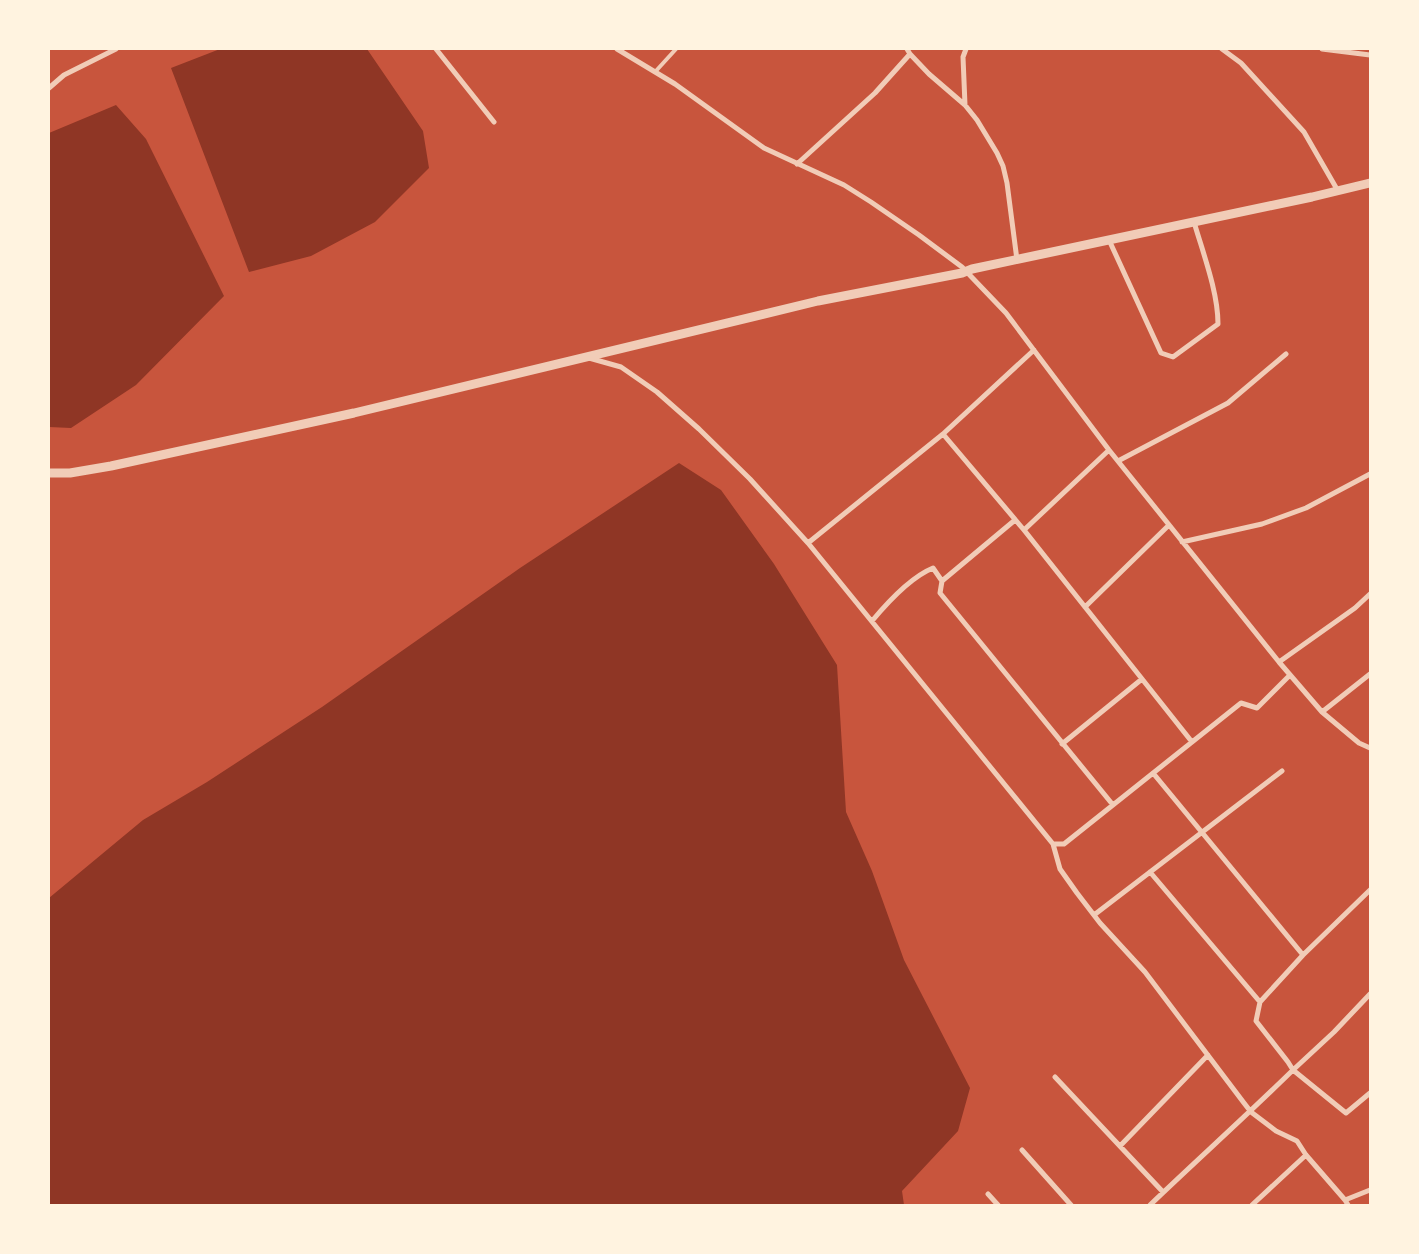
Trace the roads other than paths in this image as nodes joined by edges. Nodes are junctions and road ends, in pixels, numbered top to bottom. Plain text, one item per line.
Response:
1 (116, 49) edge
2 (436, 49) edge
3 (617, 49) edge
4 (676, 49) edge
5 (966, 49) edge
6 (1222, 49) edge
7 (1322, 49) edge
8 (908, 51) edge
9 (1370, 55) edge
10 (655, 72) junction
11 (49, 88) edge
12 (965, 105) junction
13 (494, 122) dead end
14 (797, 164) junction
15 (1370, 183) edge
16 (1338, 191) junction
17 (1194, 222) junction
18 (1109, 240) junction
19 (1017, 260) junction
20 (966, 272) junction
21 (1034, 350) junction
22 (1286, 354) dead end
23 (584, 357) junction
24 (942, 434) junction
25 (1109, 450) junction
26 (1118, 460) junction
27 (49, 473) edge
28 (1370, 474) edge
29 (1015, 520) junction
30 (1169, 525) junction
31 (1024, 530) junction
32 (808, 542) junction
33 (1182, 542) junction
34 (942, 581) junction
35 (1370, 594) edge
36 (1085, 607) junction
37 (872, 621) junction
38 (1279, 662) junction
39 (1290, 674) junction
40 (1370, 674) edge
41 (1142, 679) junction
42 (1322, 712) junction
43 (1192, 742) junction
44 (1062, 744) junction
45 (1370, 748) edge
46 (1282, 771) dead end
47 (1153, 773) junction
48 (1113, 805) junction
49 (1201, 833) junction
50 (1053, 844) junction
51 (1150, 872) junction
52 (1369, 894) edge
53 (1094, 915) junction
54 (1304, 956) junction
55 (1370, 994) edge
56 (1260, 1002) junction
57 (1208, 1055) junction
58 (1293, 1070) junction
59 (1055, 1077) dead end
60 (1370, 1092) edge
61 (1251, 1112) junction
62 (1120, 1146) junction
63 (1022, 1150) dead end
64 (1306, 1155) junction
65 (1370, 1190) edge
66 (1163, 1192) junction
67 (988, 1194) dead end
68 (1346, 1202) edge
69 (998, 1205) edge
70 (1071, 1205) edge
71 (1150, 1205) edge
72 (1252, 1205) edge

1 - 11 street
2 - 13 street
3 - 10 street
4 - 10 lane
5 - 12 street
6 - 16 street
7 - 9 street
8 - 12 street
8 - 14 street
10 - 14 street
12 - 19 street
14 - 20 street
15 - 16 street
16 - 17 street
17 - 18 street
17 - 18 street
18 - 19 street
19 - 20 street
20 - 21 street
20 - 23 street
21 - 24 street
21 - 25 street
22 - 26 street
23 - 27 street
23 - 32 street
24 - 29 street
24 - 32 street
25 - 26 street
25 - 31 street
26 - 30 street
28 - 33 street
29 - 31 street
29 - 34 street
30 - 33 street
30 - 36 street
31 - 36 street
32 - 37 street
33 - 38 street
34 - 37 street
34 - 44 street
35 - 38 street
36 - 41 street
37 - 50 street
38 - 39 street
39 - 42 street
39 - 43 street
40 - 42 street
41 - 43 street
41 - 44 street
42 - 45 street
43 - 47 street
44 - 48 street
46 - 49 street
47 - 48 street
47 - 49 street
48 - 50 street
49 - 51 street
49 - 54 street
50 - 53 street
51 - 53 street
51 - 56 street
52 - 54 street
53 - 57 street
54 - 56 street
55 - 58 street
56 - 58 street
57 - 61 street
57 - 62 street
58 - 60 street
58 - 61 street
59 - 62 street
61 - 64 street
61 - 66 street
62 - 66 street
63 - 70 street
64 - 68 street
64 - 72 street
65 - 68 street
66 - 71 street
67 - 69 street

